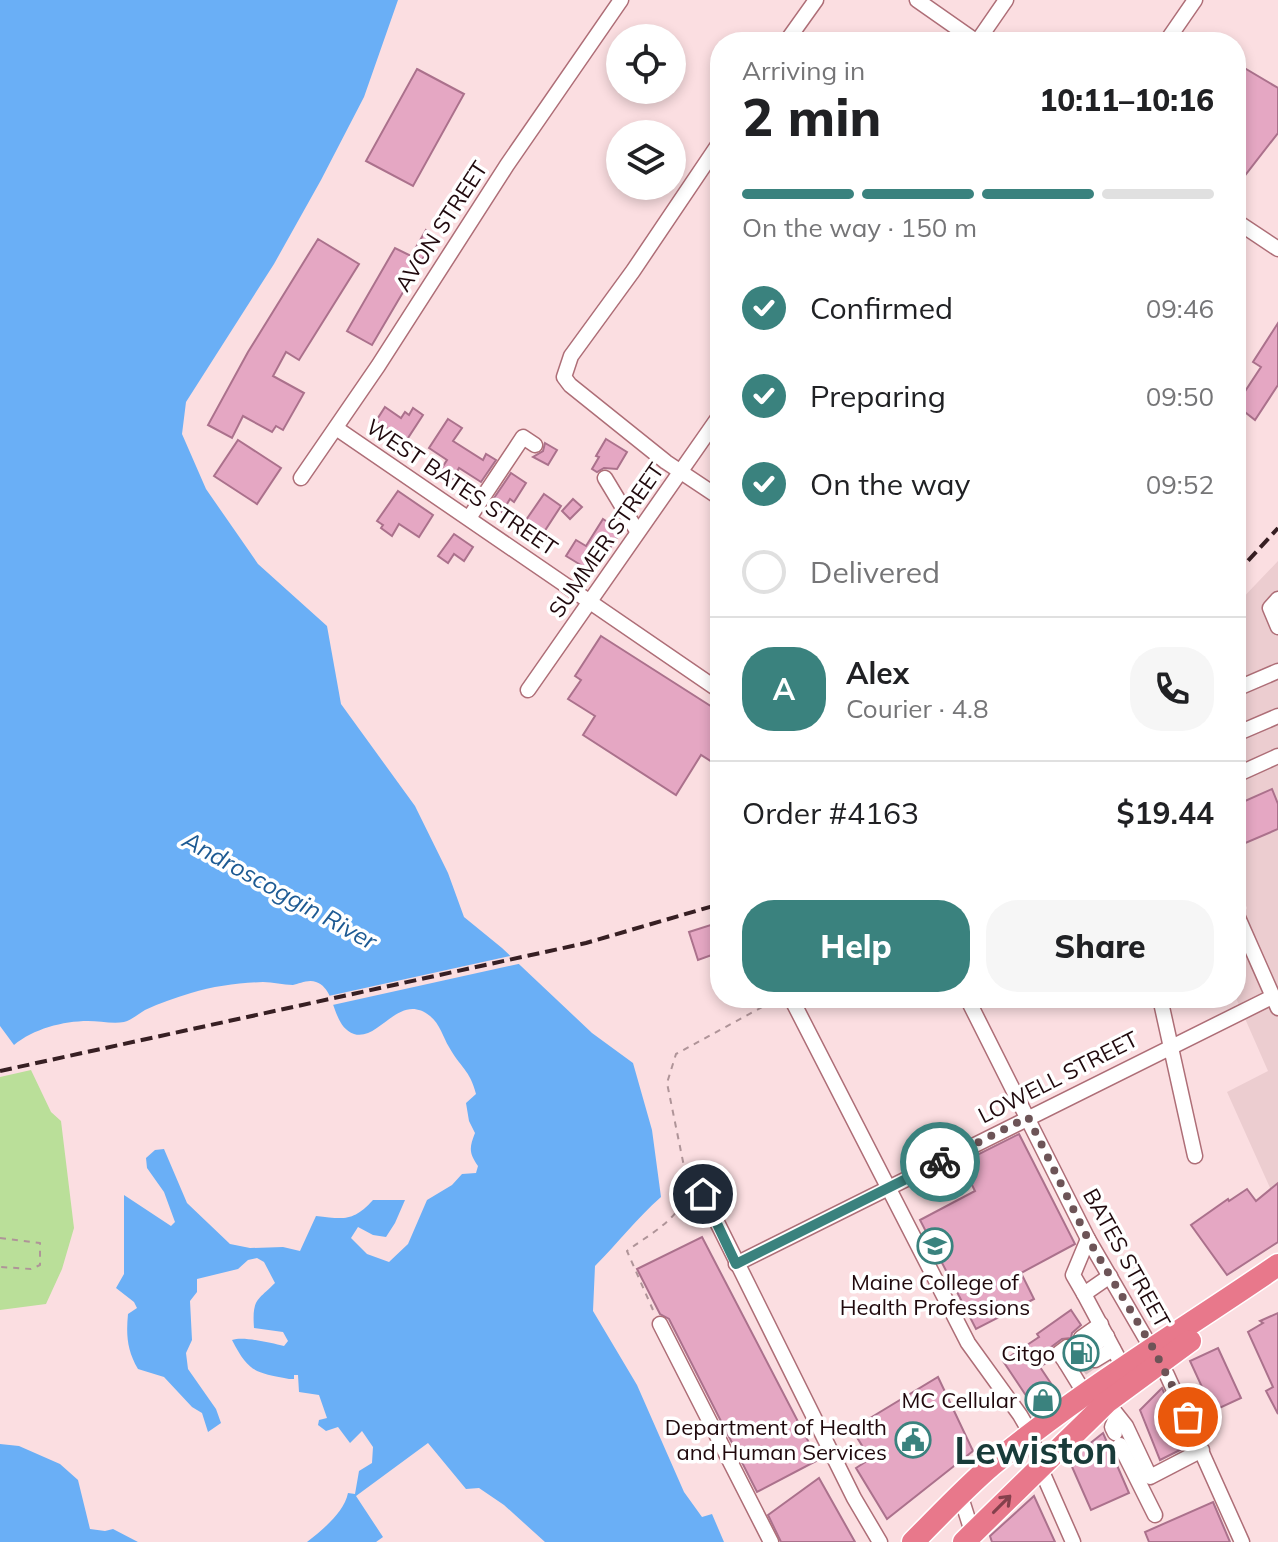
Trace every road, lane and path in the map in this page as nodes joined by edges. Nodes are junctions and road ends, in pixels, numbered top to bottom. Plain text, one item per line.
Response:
1 (621, 0) edge
2 (816, 0) edge
3 (917, 0) edge
4 (1006, 0) edge
5 (1195, 0) edge
6 (793, 32) edge
7 (963, 32) edge
8 (984, 32) edge
9 (1173, 32) edge
10 (710, 157) edge
11 (1246, 228) edge
12 (1278, 249) edge
13 (336, 428) junction
14 (710, 430) edge
15 (535, 445) dead end
16 (681, 472) junction
17 (301, 478) dead end
18 (605, 478) dead end
19 (710, 491) edge
20 (469, 518) junction
21 (637, 531) junction
22 (1278, 599) edge
23 (588, 601) junction
24 (1278, 627) edge
25 (1278, 671) edge
26 (710, 684) edge
27 (1246, 685) edge
28 (528, 690) dead end
29 (1274, 717) edge
30 (1246, 730) edge
31 (1278, 734) edge
32 (1278, 756) edge
33 (1246, 770) edge
34 (1246, 936) edge
35 (1275, 1003) edge
36 (761, 1008) edge
37 (796, 1008) edge
38 (972, 1008) edge
39 (1163, 1008) edge
40 (1172, 1045) junction
41 (1028, 1117) junction
42 (1195, 1156) dead end
43 (889, 1189) junction
44 (703, 1194) dead end
45 (0, 1238) edge
46 (1088, 1239) junction
47 (736, 1264) junction
48 (1278, 1265) edge
49 (0, 1267) edge
50 (1110, 1276) junction
51 (1278, 1284) edge
52 (1084, 1294) junction
53 (660, 1324) joint
54 (1111, 1344) junction
55 (1156, 1355) junction
56 (1073, 1362) dead end
57 (1085, 1394) junction
58 (1112, 1409) junction
59 (1031, 1434) junction
60 (1125, 1447) junction
61 (1202, 1450) junction
62 (1040, 1467) junction
63 (960, 1494) junction
64 (1155, 1515) dead end
65 (971, 1539) edge
66 (771, 1542) edge
67 (880, 1542) edge
68 (913, 1542) edge
69 (1073, 1542) edge
70 (1242, 1542) edge

1 - 13 street, AVON STREET
2 - 6 street
3 - 7 street
4 - 8 street
5 - 9 street
10 - 16 street
11 - 12 street
13 - 17 street, AVON STREET
13 - 20 street, WEST BATES STREET
14 - 16 street, SUMMER STREET
15 - 20 street
16 - 19 street
16 - 21 street, SUMMER STREET
18 - 21 street
20 - 23 street, WEST BATES STREET
21 - 23 street, SUMMER STREET
22 - 24 street
23 - 26 street, WEST BATES STREET
23 - 28 street, SUMMER STREET
25 - 27 street
29 - 30 street
29 - 31 street
32 - 33 street
34 - 35 street
35 - 40 street, LOWELL STREET
36 - 53 path
37 - 43 street
38 - 41 street, BATES STREET
39 - 40 street
40 - 41 street, LOWELL STREET
40 - 42 street
41 - 43 street, LOWELL STREET
41 - 46 street, BATES STREET
43 - 47 street, LOWELL STREET
43 - 59 street
44 - 47 street
45 - 49 path
46 - 50 street, BATES STREET
46 - 52 street
47 - 67 street
48 - 55 highway
50 - 52 street
50 - 55 street, BATES STREET
51 - 55 highway
52 - 54 street
53 - 66 street
54 - 54 street
54 - 55 highway
54 - 57 highway
55 - 58 highway
55 - 61 street, BATES STREET
56 - 57 street
57 - 59 highway
58 - 60 street
58 - 60 street
58 - 62 highway
59 - 62 street
59 - 63 highway
60 - 61 street
60 - 64 street
61 - 70 street, BATES STREET
65 -> 62 highway
62 - 69 street
63 - 65 street
63 - 68 highway

